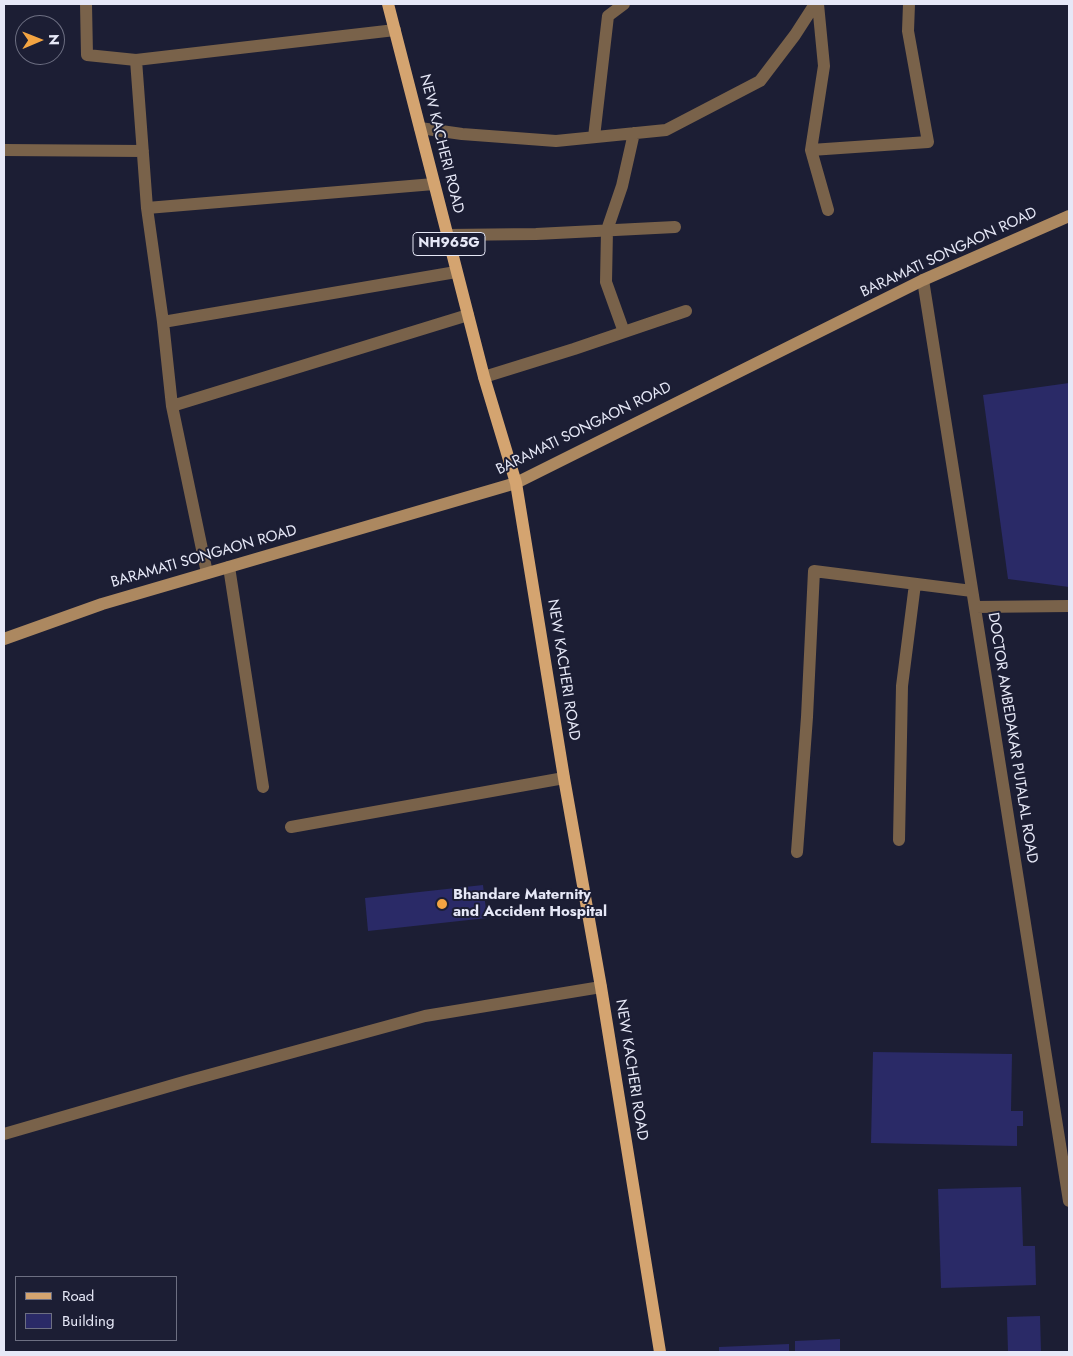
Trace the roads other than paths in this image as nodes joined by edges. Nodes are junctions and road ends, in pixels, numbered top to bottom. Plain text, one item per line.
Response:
1 (86, 4) edge
2 (388, 4) edge
3 (624, 4) edge
4 (817, 4) edge
5 (909, 4) edge
6 (395, 30) junction
7 (136, 60) junction
8 (420, 128) junction
9 (634, 133) junction
10 (594, 137) junction
11 (4, 150) edge
12 (143, 150) junction
13 (811, 150) junction
14 (434, 184) junction
15 (147, 208) junction
16 (828, 210) dead end
17 (1069, 216) edge
18 (675, 227) dead end
19 (607, 230) junction
20 (447, 235) junction
21 (456, 272) junction
22 (923, 280) junction
23 (686, 311) dead end
24 (468, 315) junction
25 (163, 322) junction
26 (624, 332) junction
27 (484, 377) junction
28 (172, 406) junction
29 (516, 483) junction
30 (229, 567) junction
31 (206, 573) junction
32 (915, 584) junction
33 (972, 591) junction
34 (1069, 606) edge
35 (975, 607) junction
36 (4, 640) edge
37 (564, 778) junction
38 (263, 787) dead end
39 (291, 827) dead end
40 (899, 840) dead end
41 (797, 852) dead end
42 (601, 987) junction
43 (4, 1134) edge
44 (1069, 1200) edge
45 (660, 1352) edge

1 - 7 street
2 - 6 main road, NEW KACHERI ROAD / NH965G
3 - 10 street
4 - 9 street
4 - 13 street
5 - 13 street
6 - 7 street
6 - 8 main road, NEW KACHERI ROAD / NH965G
7 - 12 street
8 - 10 street
8 - 14 main road, NEW KACHERI ROAD / NH965G
9 - 10 street
9 - 19 street
11 - 12 street
12 - 15 street
13 - 16 street
14 - 15 street
14 - 20 main road, NEW KACHERI ROAD / NH965G
15 - 25 street
17 - 22 main road, BARAMATI SONGAON ROAD
18 - 19 street
19 - 20 street
19 - 26 street
20 - 21 main road, NEW KACHERI ROAD / NH965G
21 - 24 main road, NEW KACHERI ROAD / NH965G
21 - 25 street
22 - 29 main road, BARAMATI SONGAON ROAD
22 - 33 street, DOCTOR AMBEDAKAR PUTALAL ROAD
23 - 26 street
24 - 27 main road, NEW KACHERI ROAD / NH965G
24 - 28 street
25 - 28 street
26 - 27 street
27 - 29 main road, NEW KACHERI ROAD / NH965G
28 - 31 street
29 - 30 main road, BARAMATI SONGAON ROAD
29 - 37 main road, NEW KACHERI ROAD / NH965G
30 - 31 main road, BARAMATI SONGAON ROAD
30 - 38 street
31 - 36 main road, BARAMATI SONGAON ROAD
32 - 33 street
32 - 40 street
32 - 41 street
33 - 35 street, DOCTOR AMBEDAKAR PUTALAL ROAD
34 - 35 street
35 - 44 street, DOCTOR AMBEDAKAR PUTALAL ROAD
37 - 39 street
37 - 42 main road, NEW KACHERI ROAD / NH965G
42 - 43 street
42 - 45 main road, NEW KACHERI ROAD / NH965G

